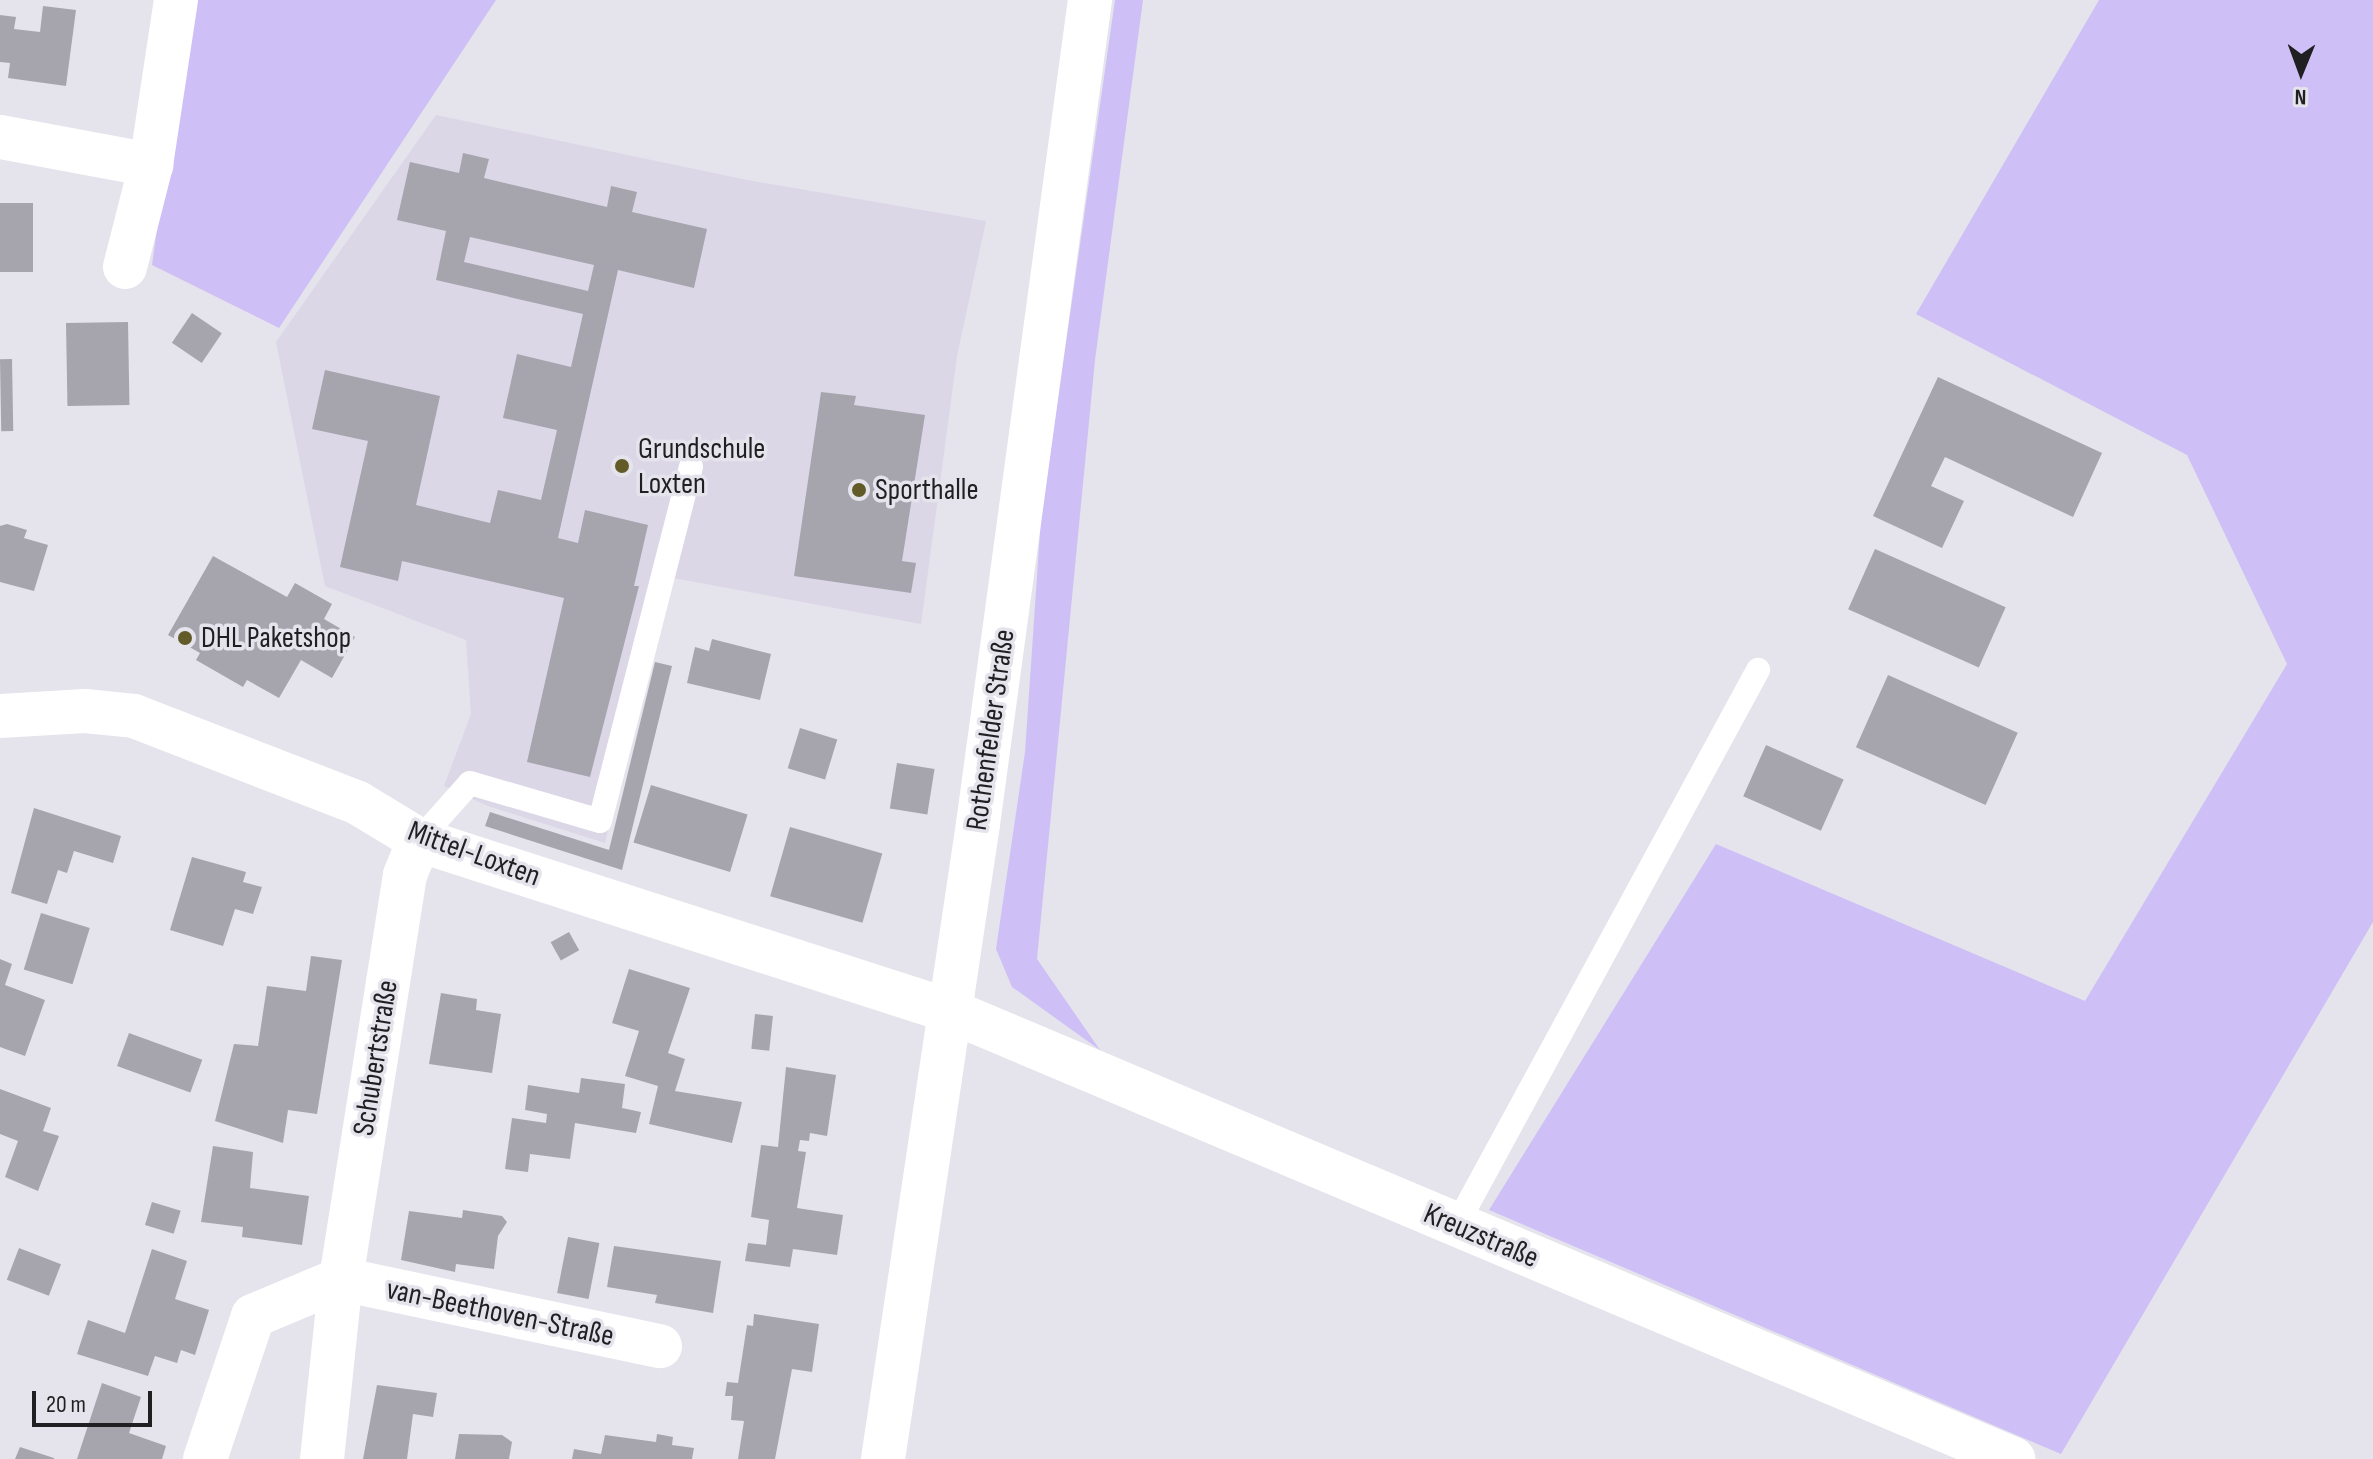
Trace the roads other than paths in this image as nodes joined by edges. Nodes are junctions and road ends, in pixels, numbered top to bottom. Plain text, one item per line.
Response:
1 (176, 0) edge
2 (1090, 0) edge
3 (0, 137) edge
4 (151, 165) junction
5 (125, 267) dead end
6 (691, 466) dead end
7 (1758, 670) dead end
8 (2, 722) edge
9 (419, 840) junction
10 (950, 1011) junction
11 (1456, 1226) junction
12 (341, 1279) junction
13 (660, 1346) dead end
14 (205, 1459) edge
15 (322, 1459) edge
16 (883, 1459) edge
17 (2013, 1459) edge

1 - 4 street
2 - 10 street, Rothenfelder Straße
3 - 4 street
4 - 5 street
6 - 9 lane
7 - 11 lane
8 - 9 street, Mittel-Loxten
9 - 10 street, Mittel-Loxten
9 - 12 street, Schubertstraße
10 - 11 street, Kreuzstraße
10 - 16 street, Rothenfelder Straße
11 - 17 street, Kreuzstraße
12 - 13 street, van-Beethoven-Straße
12 - 14 street
12 - 15 street, Schubertstraße

